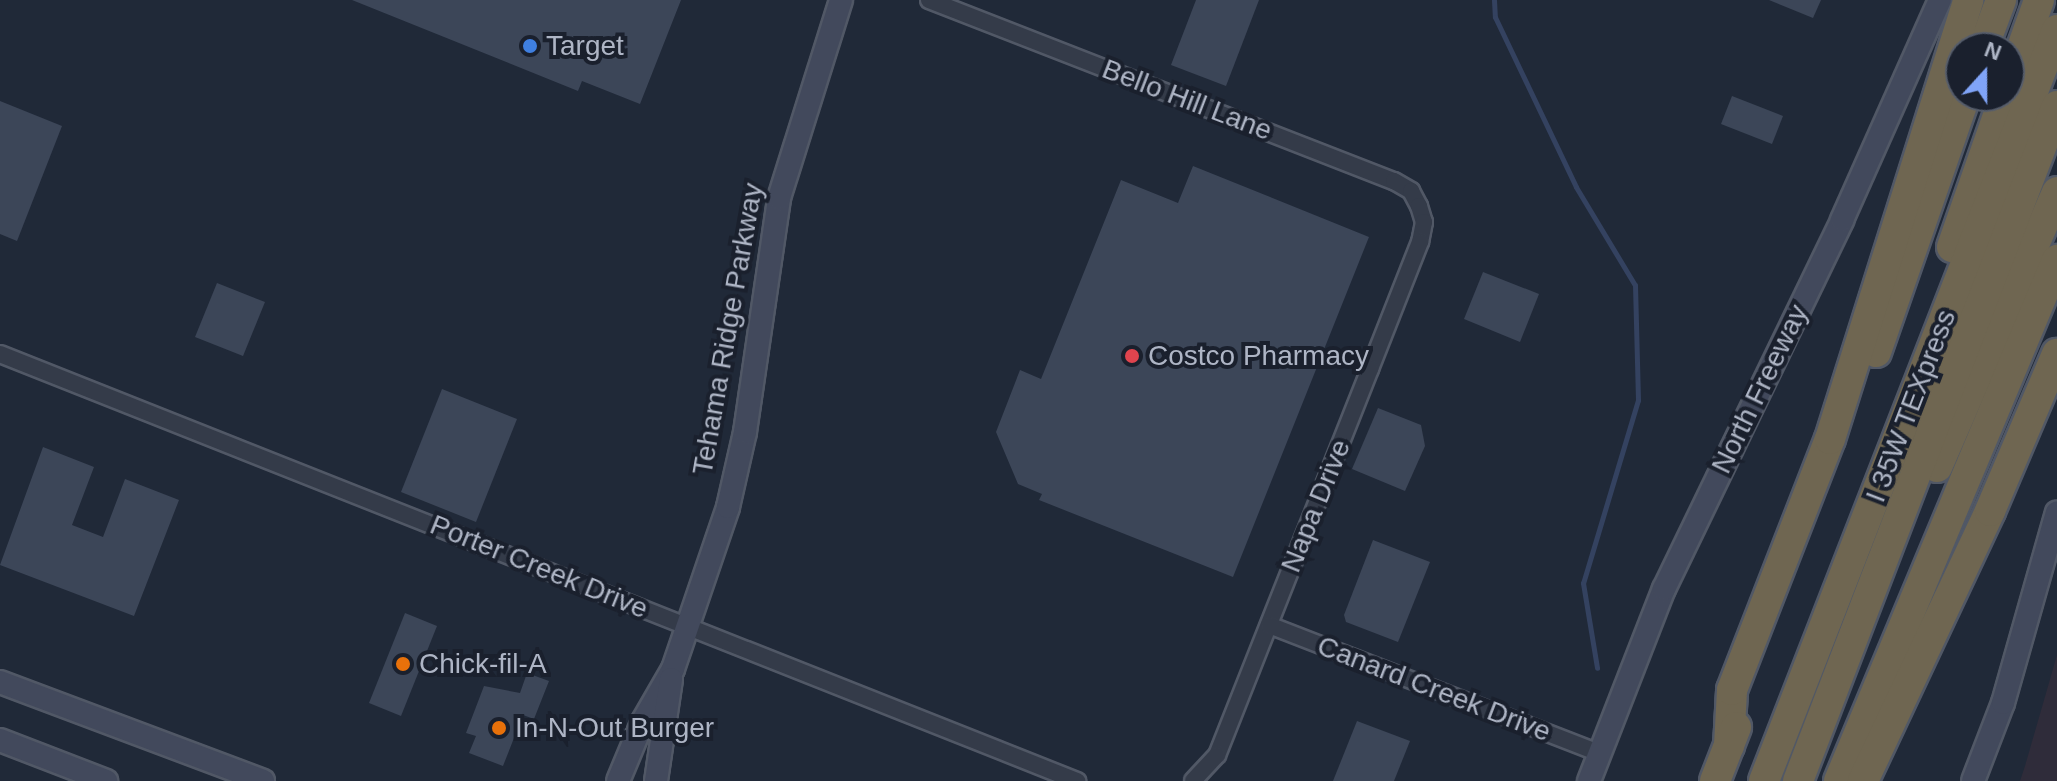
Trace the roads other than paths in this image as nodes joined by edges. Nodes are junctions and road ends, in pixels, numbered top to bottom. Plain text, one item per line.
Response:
1 (841, 0) edge
2 (929, 0) edge
3 (1940, 0) edge
4 (1968, 0) edge
5 (2001, 0) edge
6 (2039, 0) edge
7 (2057, 30) edge
8 (1989, 32) edge
9 (2025, 39) edge
10 (2057, 106) edge
11 (1959, 112) edge
12 (1999, 112) edge
13 (2057, 192) edge
14 (1424, 222) joint
15 (2057, 260) edge
16 (0, 354) edge
17 (2057, 354) edge
18 (2057, 512) edge
19 (1864, 605) junction
20 (1269, 625) junction
21 (689, 626) junction
22 (1816, 647) junction
23 (673, 669) junction
24 (0, 682) edge
25 (0, 740) edge
26 (1729, 746) junction
27 (1599, 753) junction
28 (106, 781) edge
29 (263, 781) edge
30 (618, 781) edge
31 (656, 781) edge
32 (1077, 781) edge
33 (1193, 781) edge
34 (1589, 781) edge
35 (1715, 781) edge
36 (1764, 781) edge
37 (1798, 781) edge
38 (1839, 781) edge
39 (1863, 781) edge
40 (1973, 781) edge

1 - 21 main road, Tehama Ridge Parkway
2 - 14 street, Bello Hill Lane
3 - 27 main road, North Freeway
4 - 26 highway
5 - 8 highway
6 - 9 highway
7 - 22 highway, I 35W TEXpress
10 - 19 highway, I 35W TEXpress
11 - 26 highway
12 - 22 highway
13 - 19 highway
14 - 20 street, Napa Drive
15 - 38 highway
16 - 21 street, Porter Creek Drive
17 - 39 highway
18 - 40 main road
19 - 37 highway, I 35W TEXpress
20 - 27 street, Canard Creek Drive
20 - 33 street, Napa Drive
21 - 23 main road, Tehama Ridge Parkway
21 - 32 street, Porter Creek Drive
22 - 36 highway, I 35W TEXpress
23 - 30 main road, Tehama Ridge Parkway
23 - 31 main road, Tehama Ridge Parkway
24 - 29 main road
25 - 28 main road
26 - 35 highway
27 - 34 main road, North Freeway

